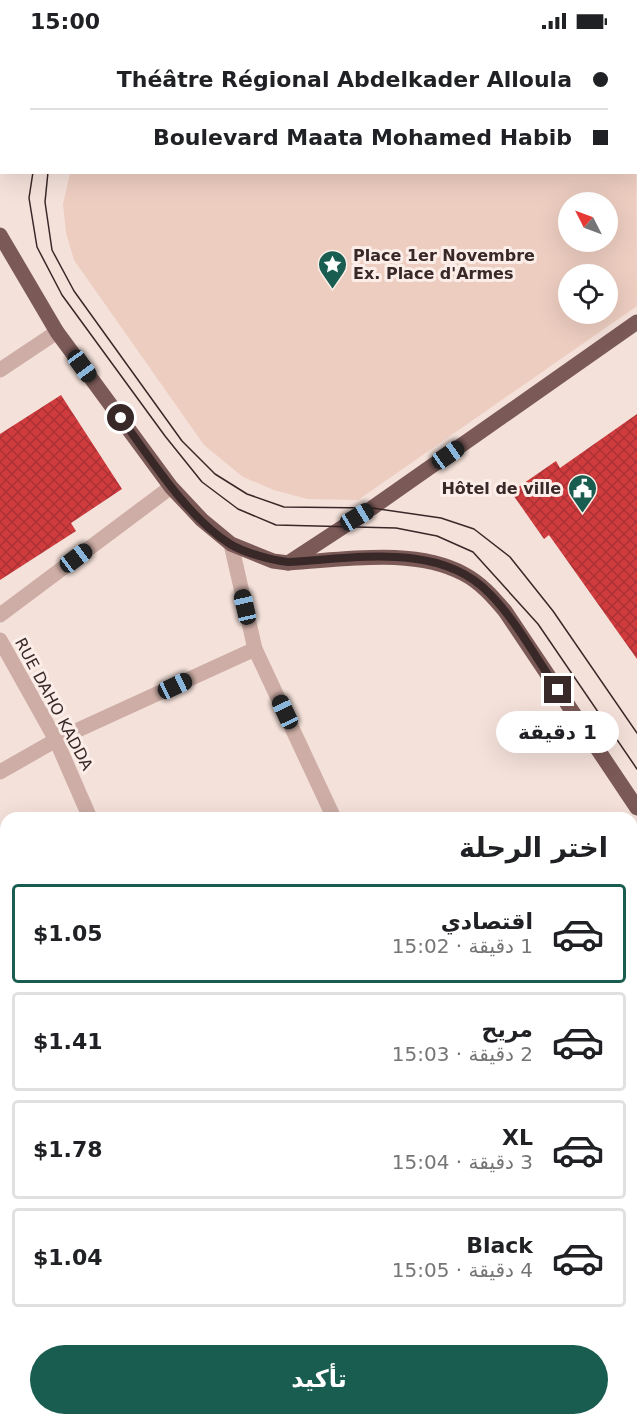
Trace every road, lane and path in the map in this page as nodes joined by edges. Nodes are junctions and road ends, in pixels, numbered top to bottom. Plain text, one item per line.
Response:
1 (0, 235) edge
2 (637, 321) edge
3 (57, 332) junction
4 (0, 370) edge
5 (171, 487) junction
6 (231, 544) junction
7 (288, 562) junction
8 (0, 615) edge
9 (0, 639) edge
10 (255, 649) junction
11 (56, 740) junction
12 (0, 772) edge
13 (637, 808) edge
14 (87, 812) edge
15 (331, 812) edge

1 - 3 main road
2 - 7 main road
3 - 4 street
3 - 5 main road
5 - 6 main road
5 - 8 street
6 - 7 main road
6 - 10 street
7 - 13 main road
9 - 11 street, RUE DAHO KADDA
10 - 11 street
10 - 15 street
11 - 12 street
11 - 14 street, RUE DAHO KADDA

